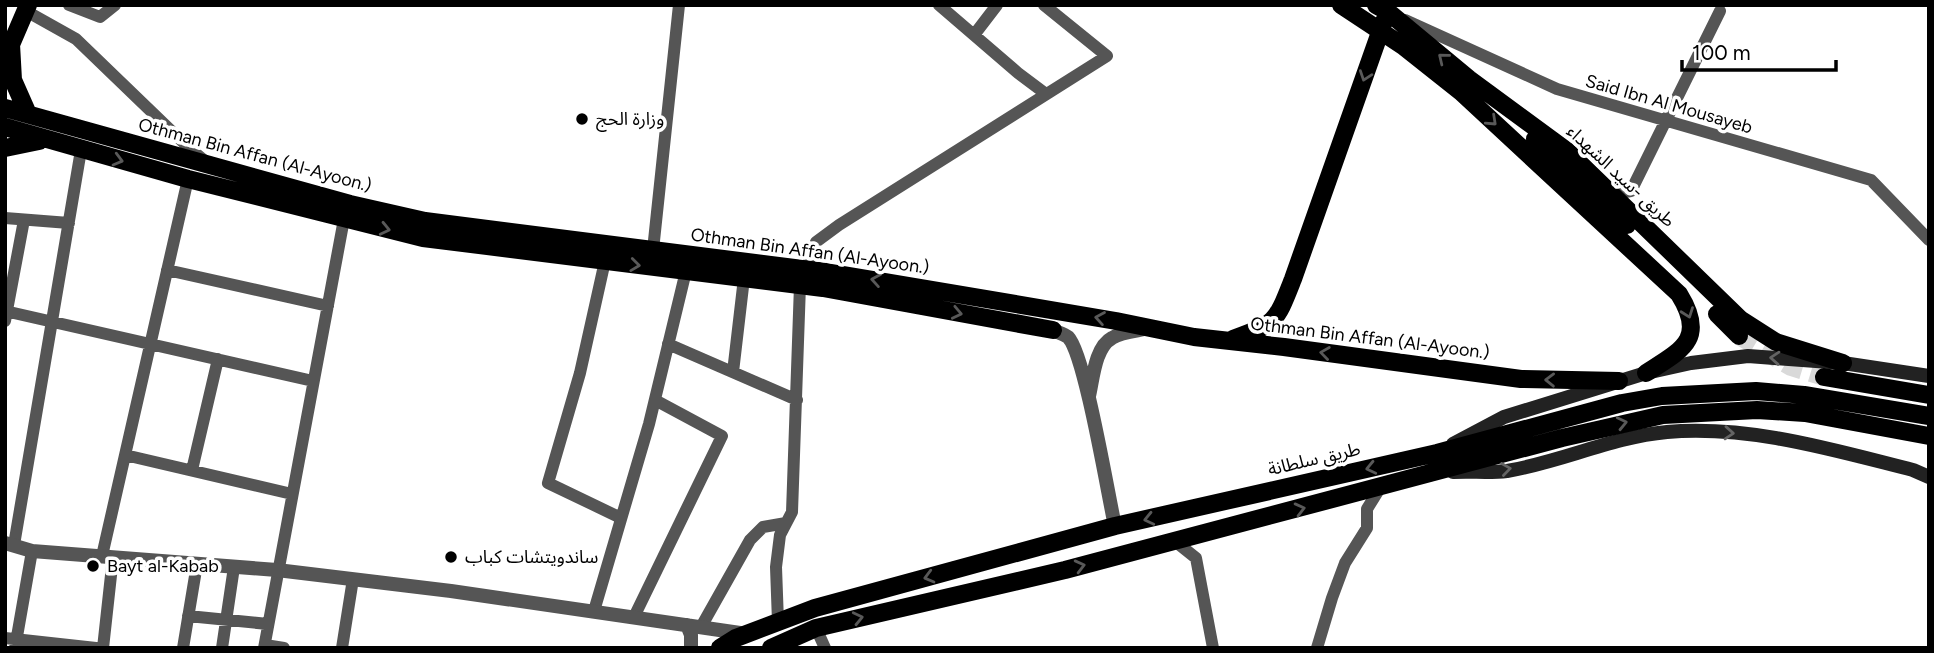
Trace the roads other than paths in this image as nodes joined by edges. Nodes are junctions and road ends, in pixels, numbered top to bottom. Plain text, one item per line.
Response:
1 (69, 5) edge
2 (115, 5) edge
3 (679, 5) edge
4 (939, 5) edge
5 (997, 5) edge
6 (1044, 5) edge
7 (1341, 5) edge
8 (27, 8) edge
9 (1382, 8) edge
10 (1720, 11) dead end
11 (1380, 32) junction
12 (974, 35) junction
13 (8, 51) edge
14 (1469, 79) junction
15 (1046, 94) junction
16 (5, 108) edge
17 (27, 114) junction
18 (1664, 120) junction
19 (5, 127) edge
20 (46, 140) junction
21 (5, 148) edge
22 (81, 150) junction
23 (211, 165) junction
24 (188, 179) junction
25 (1612, 194) junction
26 (5, 218) edge
27 (344, 219) junction
28 (24, 220) junction
29 (69, 223) junction
30 (1929, 240) edge
31 (653, 250) junction
32 (605, 261) junction
33 (167, 270) junction
34 (686, 271) junction
35 (802, 277) junction
36 (744, 278) junction
37 (328, 306) junction
38 (6, 315) edge
39 (51, 322) junction
40 (1150, 327) junction
41 (1053, 330) joint
42 (1739, 336) tunnel mouth
43 (1228, 341) junction
44 (151, 343) junction
45 (668, 344) junction
46 (218, 359) junction
47 (1843, 363) junction
48 (733, 372) junction
49 (1646, 373) junction
50 (1929, 376) edge
51 (1824, 377) tunnel mouth
52 (313, 381) junction
53 (1619, 381) junction
54 (1929, 395) edge
55 (1088, 397) junction
56 (655, 400) junction
57 (797, 400) junction
58 (1929, 415) edge
59 (1929, 436) edge
60 (1437, 453) junction
61 (125, 455) junction
62 (1929, 463) edge
63 (1913, 470) junction
64 (192, 471) junction
65 (1438, 472) junction
66 (1929, 477) edge
67 (1380, 488) junction
68 (292, 494) junction
69 (621, 518) junction
70 (786, 523) junction
71 (1115, 526) junction
72 (1176, 542) junction
73 (10, 544) edge
74 (32, 551) junction
75 (108, 557) junction
76 (197, 564) junction
77 (234, 566) junction
78 (277, 570) junction
79 (353, 579) junction
80 (593, 611) junction
81 (188, 616) junction
82 (634, 617) junction
83 (226, 620) junction
84 (778, 622) junction
85 (268, 624) junction
86 (694, 626) junction
87 (816, 628) junction
88 (748, 634) junction
89 (12, 641) edge
90 (265, 646) edge
91 (96, 648) edge
92 (103, 648) edge
93 (183, 648) edge
94 (222, 648) edge
95 (284, 648) edge
96 (342, 648) edge
97 (691, 648) edge
98 (720, 648) edge
99 (771, 648) edge
100 (825, 648) edge
101 (1213, 648) edge
102 (1317, 648) edge

1 - 2 street
3 - 31 street
4 - 12 street
5 - 12 street
6 - 15 street
7 - 11 main road
8 - 13 main road
8 - 23 street
9 - 11 main road
14 -> 9 main road, طريق -سيد الشهداء
9 - 18 street, Said Ibn Al Mousayeb
10 - 18 street
11 -> 43 main road
11 -> 49 main road
12 - 15 street
13 - 17 main road
14 - 25 main road, طريق -سيد الشهداء
14 - 42 main road
15 - 35 street
16 - 17 main road, Othman Bin Affan (Al-Ayoon.)
17 - 23 main road, Othman Bin Affan (Al-Ayoon.)
18 - 25 street
18 - 30 street, Said Ibn Al Mousayeb
19 - 20 main road, Othman Bin Affan (Al-Ayoon.)
20 - 21 main road
20 - 22 main road, Othman Bin Affan (Al-Ayoon.)
22 -> 24 main road, Othman Bin Affan (Al-Ayoon.)
22 - 29 street
23 - 31 main road, Othman Bin Affan (Al-Ayoon.)
24 - 27 main road, Othman Bin Affan (Al-Ayoon.)
24 - 33 street
25 - 47 main road, طريق -سيد الشهداء
26 - 28 street
27 -> 32 main road, Othman Bin Affan (Al-Ayoon.)
27 - 37 street
28 - 29 street
28 - 38 street
29 - 39 street
31 - 35 main road, Othman Bin Affan (Al-Ayoon.)
32 -> 34 main road, Othman Bin Affan (Al-Ayoon.)
32 - 69 street
33 - 37 street
33 - 44 street
34 - 36 main road, Othman Bin Affan (Al-Ayoon.)
34 - 45 street
35 - 36 main road, Othman Bin Affan (Al-Ayoon.)
40 -> 35 main road, Othman Bin Affan (Al-Ayoon.)
35 -> 41 main road, Othman Bin Affan (Al-Ayoon.)
35 - 57 street
36 - 48 street
37 - 52 street
38 - 39 street
39 - 44 street
39 - 73 street
40 - 43 main road, Othman Bin Affan (Al-Ayoon.)
40 - 55 street
41 - 55 street
53 -> 43 main road, Othman Bin Affan (Al-Ayoon.)
44 - 46 street
44 - 61 street
45 - 48 street
45 - 56 street
46 - 52 street
46 - 64 street
47 -> 49 main road
47 - 50 main road
48 - 57 street
49 - 53 main road
51 - 54 main road
52 - 68 street
53 - 60 main road
55 - 71 street
56 - 69 street
56 - 82 street
57 - 70 street
58 - 60 main road, طريق سلطانة
65 -> 59 main road
60 -> 71 main road, طريق سلطانة
61 - 64 street
61 - 75 street
62 - 63 main road
65 -> 63 main road
63 - 66 main road
64 - 68 street
65 - 67 main road
72 -> 67 main road
67 - 102 street
68 - 78 street
69 - 80 street
70 - 84 street
70 - 86 street
71 -> 84 main road, طريق سلطانة
87 -> 72 main road
72 - 101 street
73 - 74 street
74 - 75 street
74 - 89 street
75 - 76 street
75 - 92 street
76 - 77 street
76 - 81 street
77 - 78 street
77 - 83 street
78 - 79 street
78 - 85 street
79 - 80 street
79 - 96 street
80 - 82 street
81 - 83 street
81 - 93 street
82 - 86 street
83 - 85 street
83 - 94 street
84 - 88 main road, طريق سلطانة
85 - 90 street
86 - 88 street
86 - 97 street
87 - 99 main road
87 - 100 street
88 - 98 main road, طريق سلطانة
89 - 91 street
90 - 95 street

